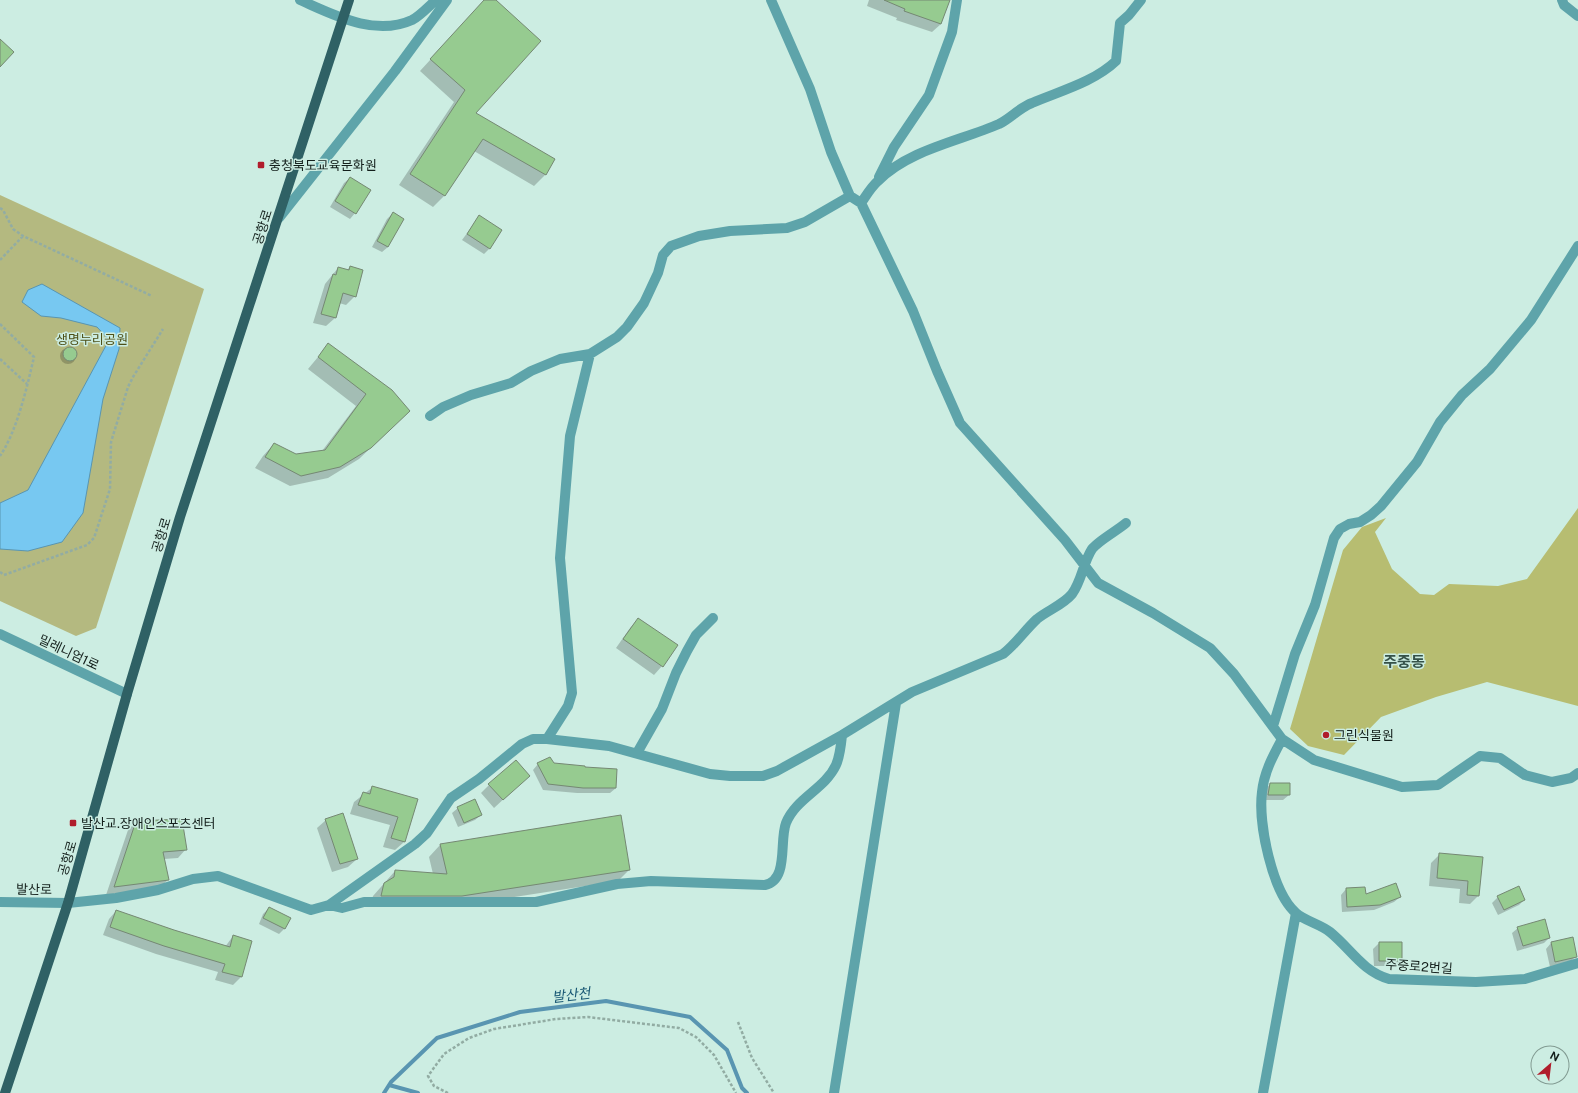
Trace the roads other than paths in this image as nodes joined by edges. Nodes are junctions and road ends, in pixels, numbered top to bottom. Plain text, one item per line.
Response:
1 (300, 0) edge
2 (349, 0) edge
3 (436, 0) edge
4 (446, 0) edge
5 (771, 0) edge
6 (957, 0) edge
7 (1141, 0) edge
8 (1562, 0) edge
9 (1578, 16) edge
10 (343, 19) junction
11 (878, 181) junction
12 (850, 196) junction
13 (861, 203) junction
14 (279, 218) junction
15 (1578, 246) edge
16 (590, 354) junction
17 (430, 416) dead end
18 (1126, 523) dead end
19 (1083, 566) junction
20 (713, 618) dead end
21 (0, 634) edge
22 (127, 694) junction
23 (896, 703) junction
24 (1273, 726) junction
25 (842, 735) junction
26 (547, 739) junction
27 (1282, 739) junction
28 (637, 753) junction
29 (1578, 773) edge
30 (0, 902) edge
31 (68, 903) junction
32 (329, 905) junction
33 (1296, 913) junction
34 (1578, 963) edge
35 (5, 1083) edge
36 (4, 1093) edge
37 (834, 1093) edge
38 (1263, 1093) edge

1 - 10 street
2 - 10 main road, 공항로
3 - 10 street
4 - 14 street
5 - 12 street
6 - 11 street
7 - 11 street
8 - 9 street
10 - 14 main road, 공항로
11 - 13 street
12 - 13 street
12 - 16 street
13 - 19 street
14 - 22 main road, 공항로
15 - 24 street
16 - 17 street
16 - 26 street
18 - 19 street
19 - 23 street
19 - 24 street
20 - 28 street
21 - 22 street, 밀레니엄1로
22 - 31 main road, 공항로
23 - 25 street
23 - 37 street
24 - 27 street
25 - 28 street
25 - 32 street
26 - 28 street
26 - 32 street
27 - 29 street
27 - 33 street, 주중로2번길
30 - 31 street, 발산로
31 - 32 street, 발산로
31 - 35 main road, 공항로
33 - 34 street, 주중로2번길
33 - 38 street
35 - 36 main road, 공항로

